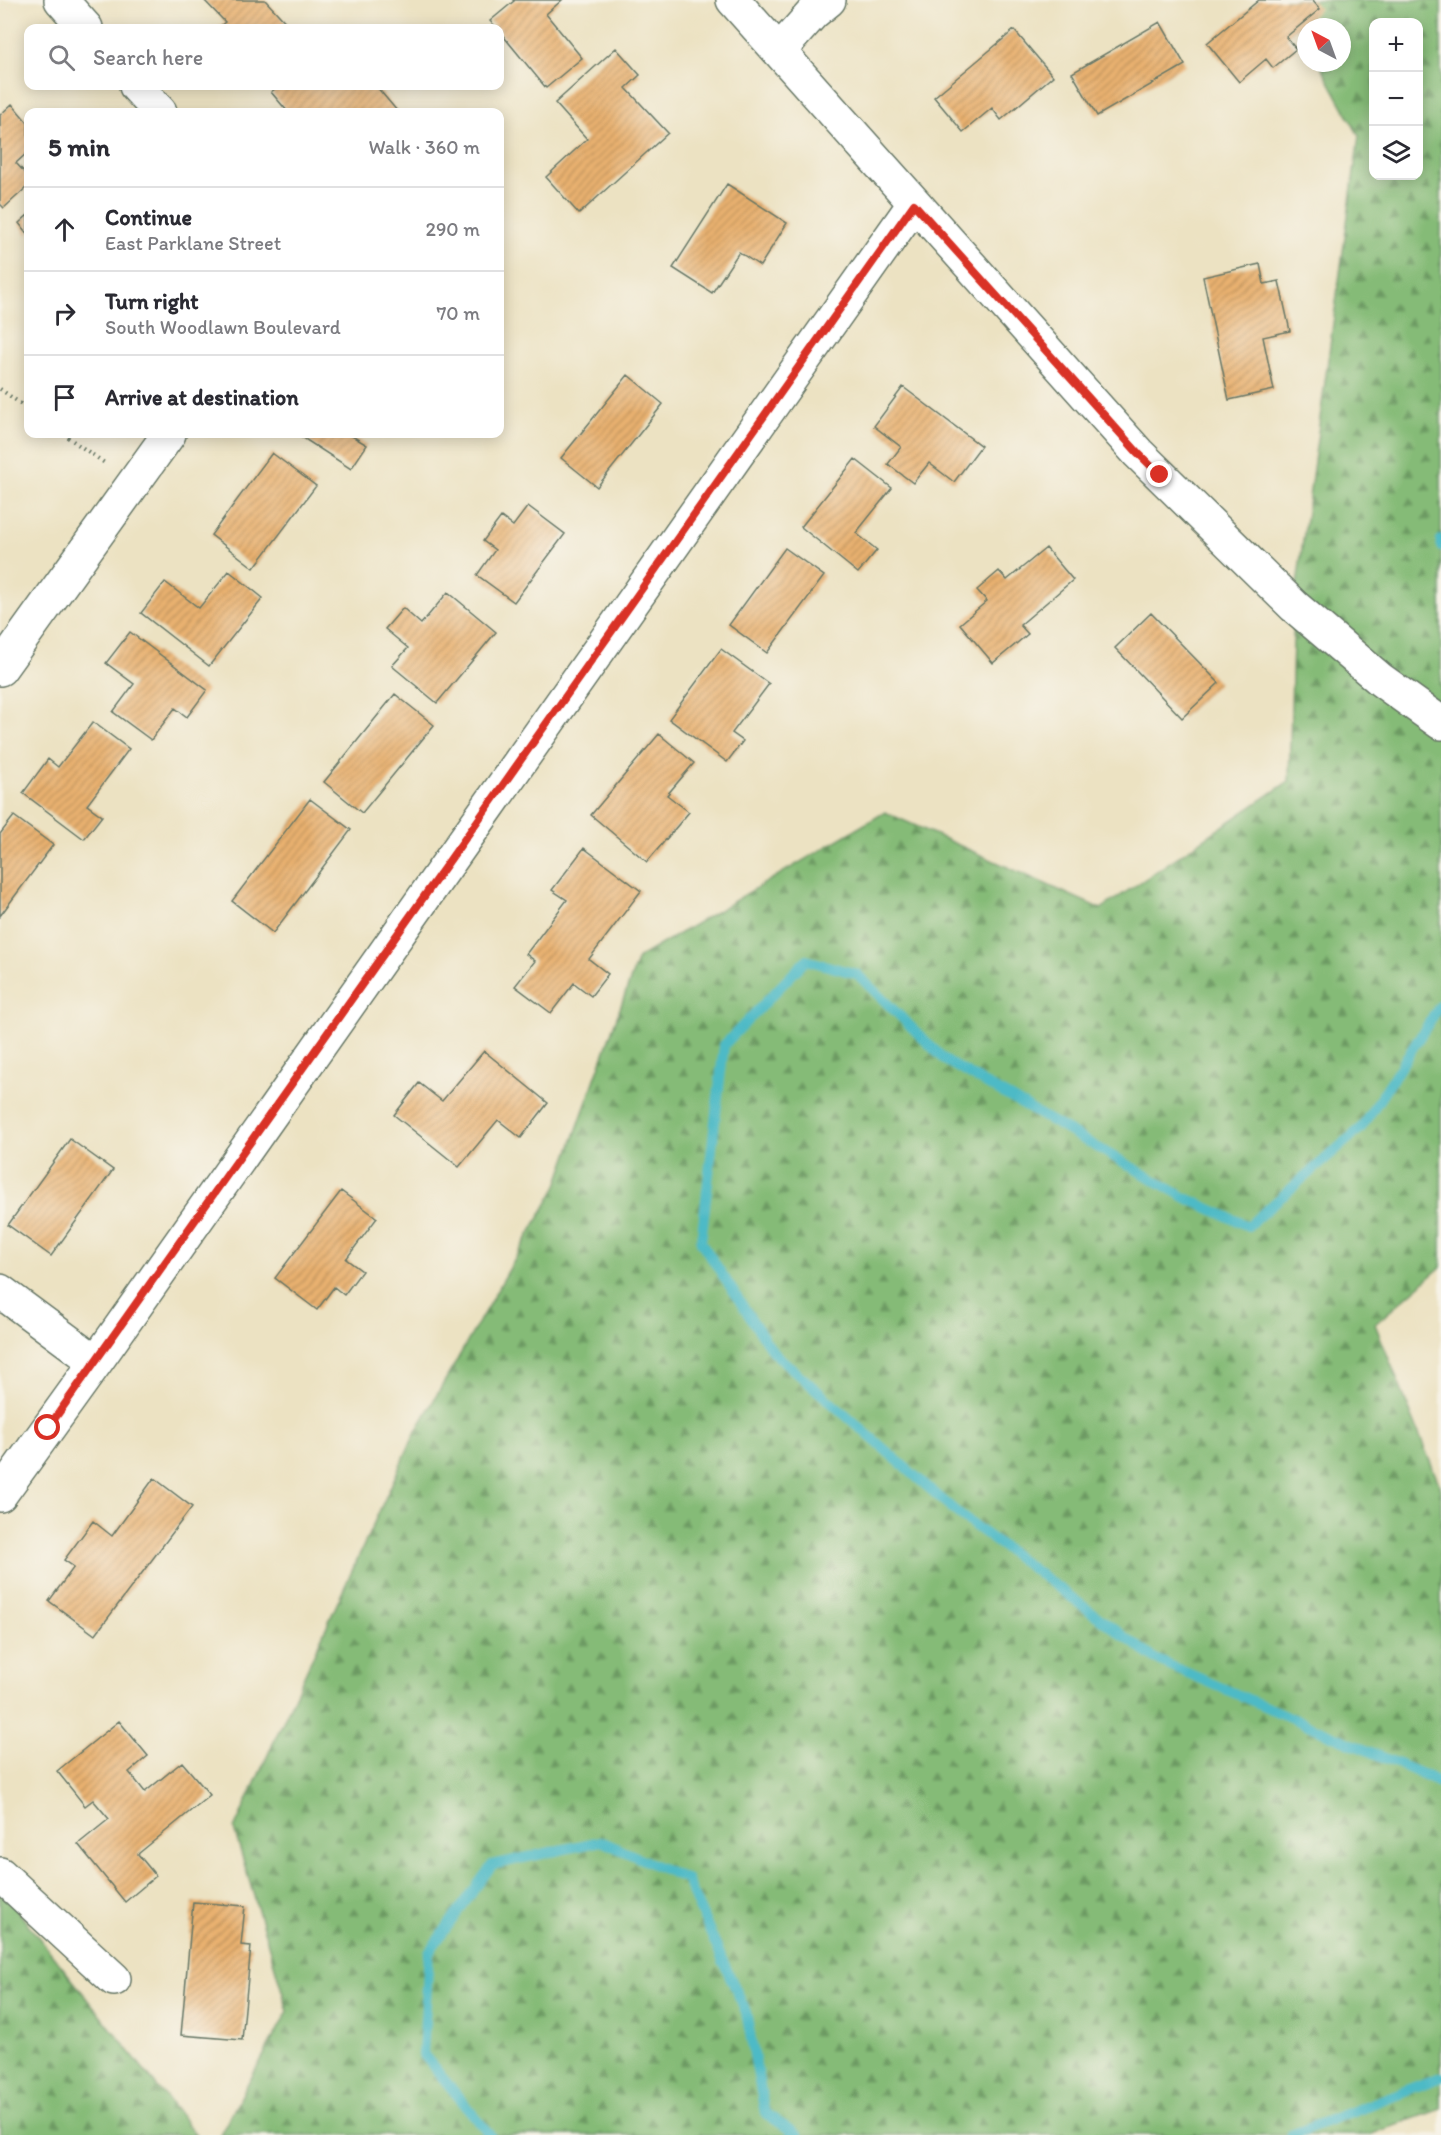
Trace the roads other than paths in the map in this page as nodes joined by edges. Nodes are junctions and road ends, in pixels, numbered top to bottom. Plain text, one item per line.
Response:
1 (61, 0) edge
2 (734, 0) edge
3 (829, 0) edge
4 (82, 24) edge
5 (779, 51) junction
6 (140, 90) edge
7 (156, 108) edge
8 (914, 204) junction
9 (166, 438) edge
10 (0, 669) edge
11 (1441, 723) edge
12 (0, 1291) edge
13 (96, 1362) junction
14 (0, 1495) edge
15 (0, 1874) edge
16 (114, 1979) dead end

1 - 4 street
2 - 5 street
3 - 5 street
5 - 8 street
6 - 7 street
8 - 11 street
8 - 13 street
9 - 10 street
12 - 13 street
13 - 14 street
15 - 16 street

